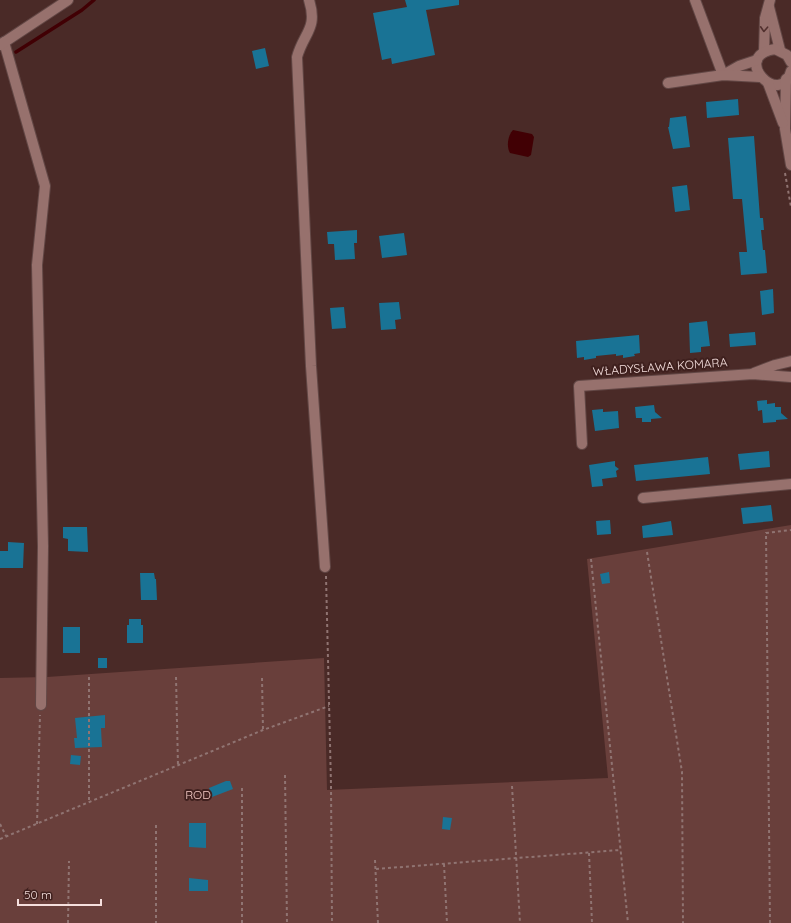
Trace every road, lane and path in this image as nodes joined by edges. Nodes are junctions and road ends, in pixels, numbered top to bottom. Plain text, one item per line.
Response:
1 (68, 0) edge
2 (309, 0) edge
3 (695, 0) edge
4 (770, 3) edge
5 (2, 44) edge
6 (787, 55) edge
7 (760, 56) junction
8 (723, 74) junction
9 (790, 74) edge
10 (764, 80) junction
11 (668, 83) dead end
12 (785, 129) junction
13 (788, 167) edge
14 (791, 207) edge
15 (791, 361) edge
16 (753, 374) junction
17 (791, 377) edge
18 (582, 444) dead end
19 (791, 484) edge
20 (643, 498) dead end
21 (791, 530) edge
22 (647, 552) dead end
23 (591, 559) dead end
24 (326, 567) joint
25 (89, 677) dead end
26 (176, 677) dead end
27 (262, 678) dead end
28 (41, 705) joint
29 (330, 706) junction
30 (263, 730) junction
31 (178, 766) junction
32 (285, 775) dead end
33 (512, 786) dead end
34 (242, 788) dead end
35 (89, 803) junction
36 (0, 824) edge
37 (37, 824) junction
38 (156, 825) dead end
39 (6, 836) junction
40 (0, 839) edge
41 (620, 850) junction
42 (588, 853) junction
43 (516, 859) junction
44 (375, 860) dead end
45 (69, 862) dead end
46 (444, 864) junction
47 (376, 869) junction
48 (68, 923) edge
49 (156, 923) edge
50 (242, 923) edge
51 (287, 923) edge
52 (332, 923) edge
53 (378, 923) edge
54 (447, 923) edge
55 (520, 923) edge
56 (592, 923) edge
57 (628, 923) edge
58 (683, 923) edge
59 (770, 923) edge

1 - 5 street
2 - 24 street
3 - 8 street
4 - 6 street
4 -> 7 street
5 - 28 street
6 - 7 street
7 - 8 street
7 - 10 street
8 - 10 street
8 - 11 street
9 - 10 street
9 - 12 street
10 - 12 street
12 - 13 street
13 - 14 path
15 - 16 street
16 - 17 street
16 - 18 street, WŁADYSŁAWA KOMARA
19 - 20 street
21 - 59 path
22 - 58 path
23 - 41 path
24 - 29 path
25 - 35 path
26 - 31 path
27 - 30 path
28 - 37 path
29 - 30 path
29 - 52 path
30 - 31 path
31 - 35 path
32 - 51 path
33 - 43 path
34 - 50 path
35 - 37 path
36 - 39 path
37 - 39 path
38 - 49 path
39 - 40 path
41 - 42 path
41 - 57 path
42 - 43 path
42 - 56 path
43 - 46 path
43 - 55 path
44 - 47 path
45 - 48 path
46 - 47 path
46 - 54 path
47 - 53 path

